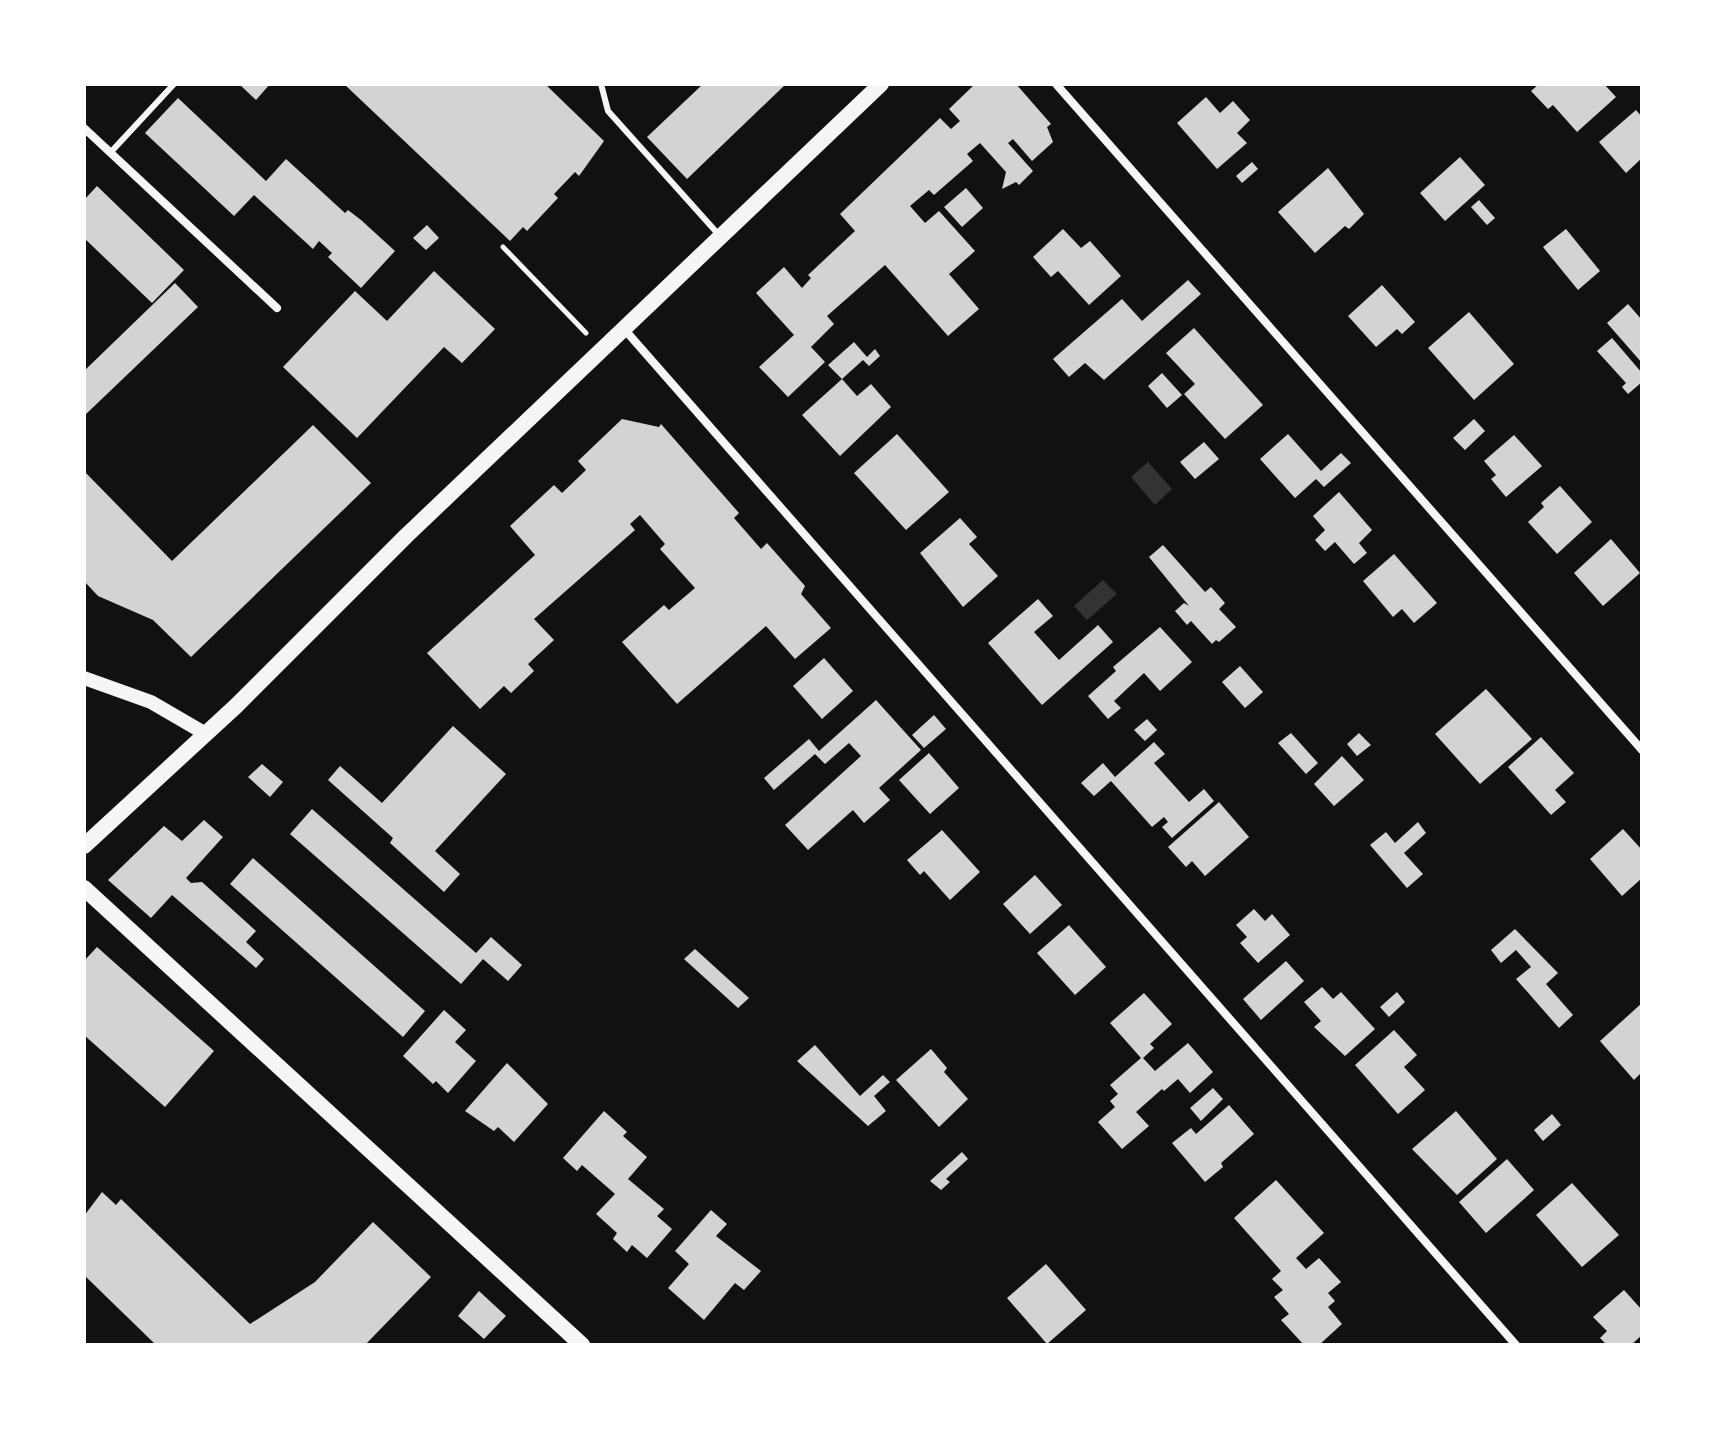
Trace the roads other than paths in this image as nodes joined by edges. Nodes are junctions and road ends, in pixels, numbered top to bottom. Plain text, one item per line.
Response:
1 (174, 84) edge
2 (601, 84) edge
3 (881, 84) edge
4 (1056, 84) edge
5 (84, 128) edge
6 (110, 153) junction
7 (721, 238) junction
8 (277, 308) dead end
9 (625, 330) junction
10 (84, 678) edge
11 (206, 734) junction
12 (1642, 750) edge
13 (84, 846) edge
14 (84, 888) edge
15 (582, 1345) edge
16 (1516, 1345) edge

1 - 6 lane
2 - 7 lane
3 - 7 main road
4 - 12 street
5 - 6 street
6 - 8 street
7 - 9 main road
9 - 11 main road
9 - 16 street
10 - 11 street
11 - 13 main road
14 - 15 main road

